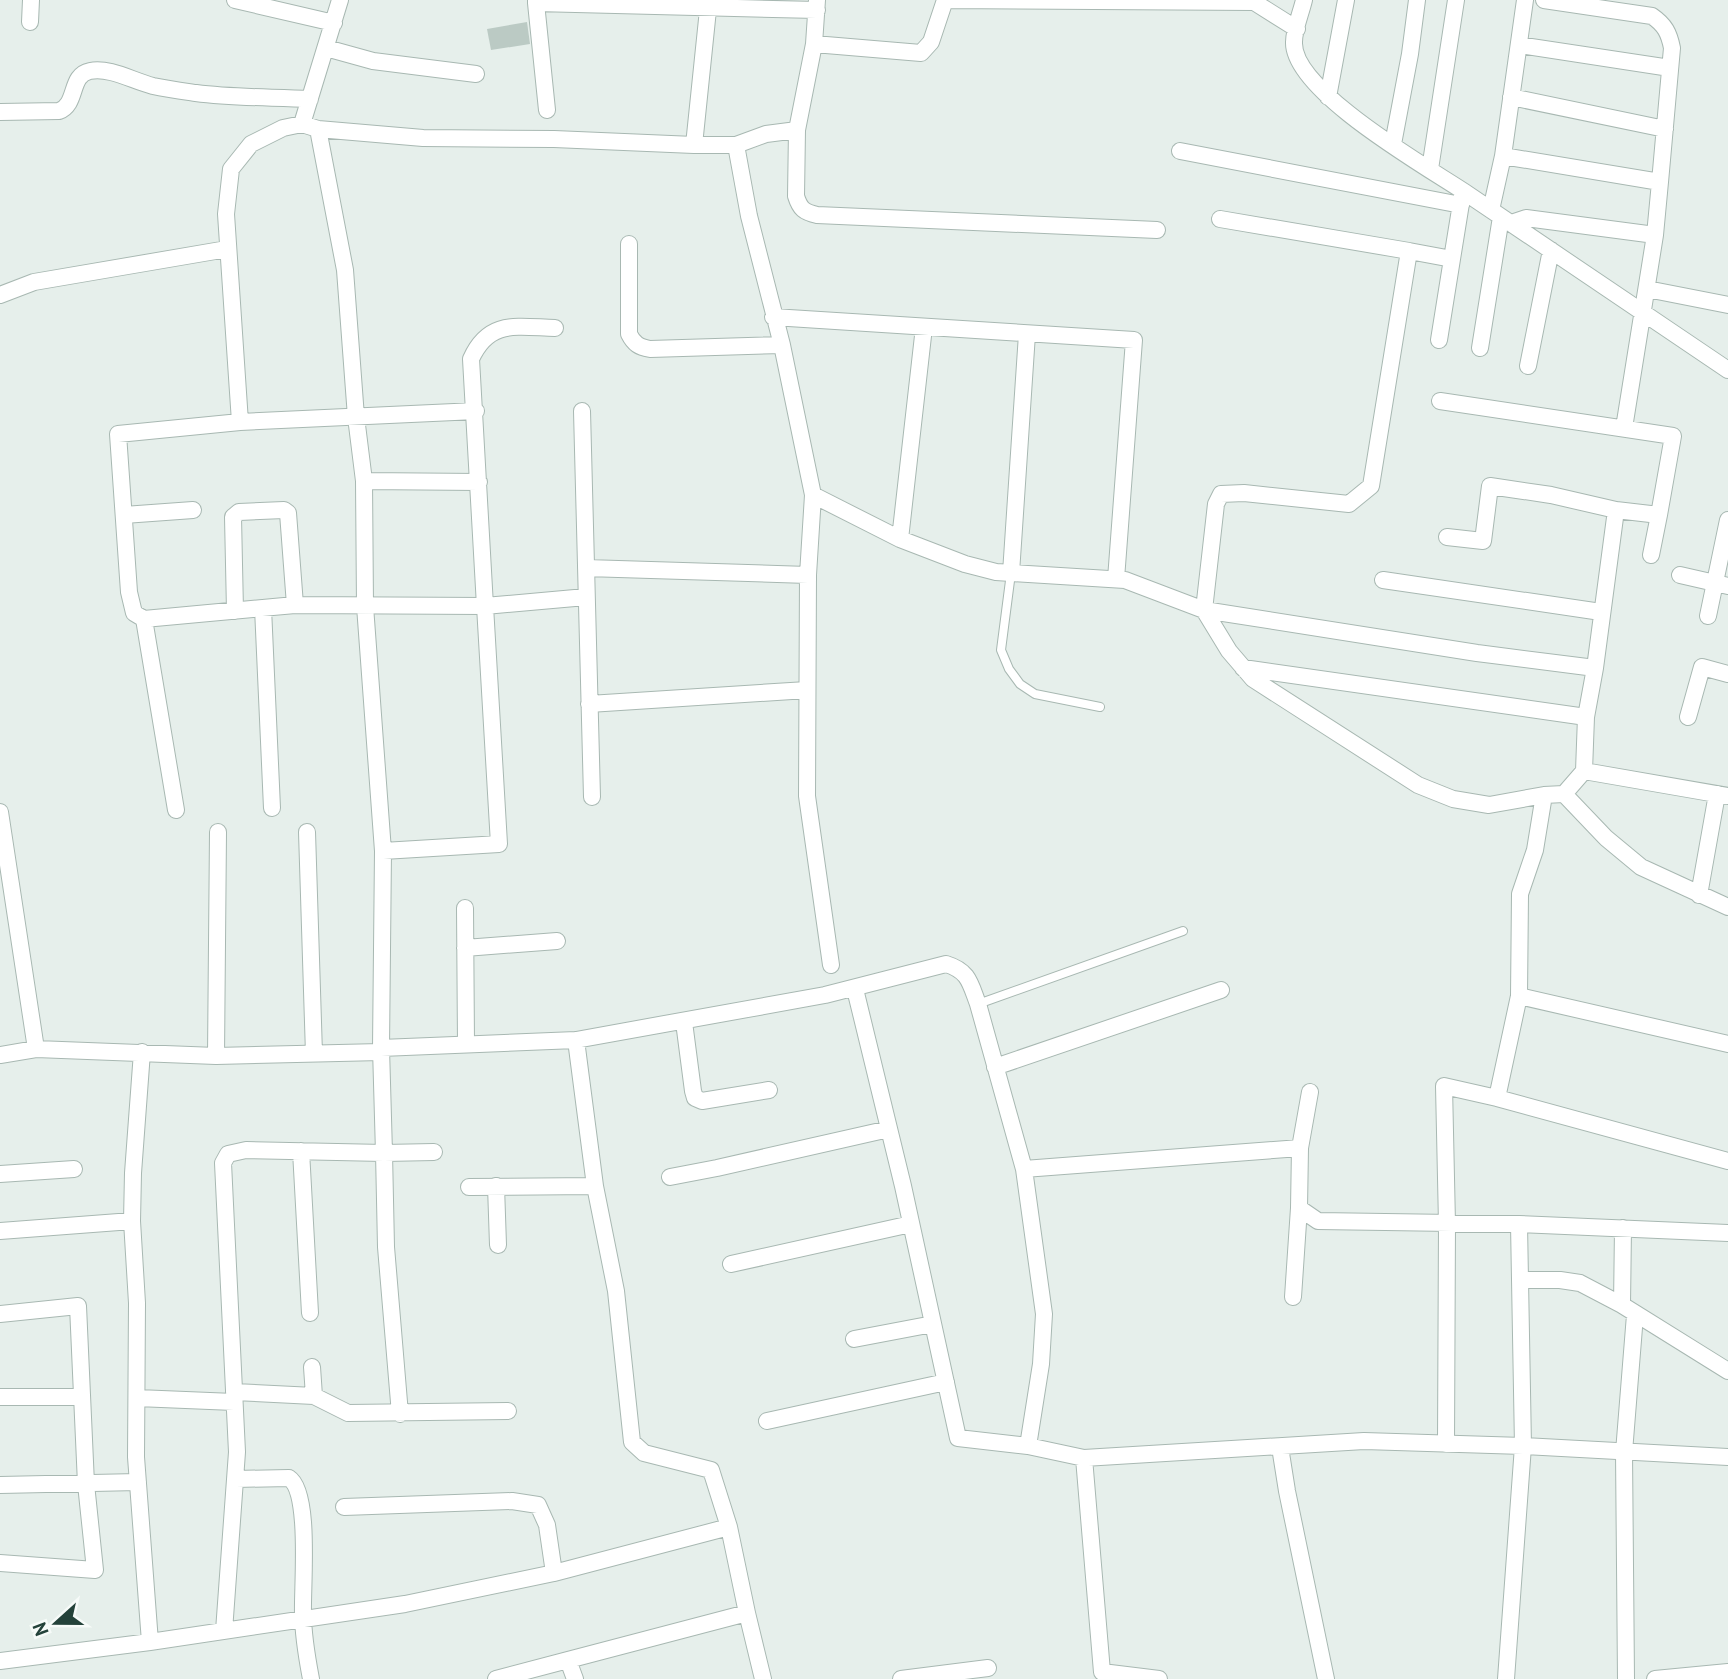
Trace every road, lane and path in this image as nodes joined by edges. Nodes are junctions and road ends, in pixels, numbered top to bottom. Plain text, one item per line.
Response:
1 (31, 0) edge
2 (234, 0) edge
3 (340, 0) edge
4 (1304, 0) edge
5 (1346, 0) edge
6 (1417, 0) edge
7 (1456, 0) edge
8 (1525, 0) edge
9 (1544, 0) edge
10 (536, 1) edge
11 (1570, 2) edge
12 (709, 3) edge
13 (817, 5) edge
14 (30, 22) dead end
15 (334, 23) junction
16 (1297, 29) junction
17 (814, 44) junction
18 (1518, 45) junction
19 (326, 48) junction
20 (1670, 68) junction
21 (476, 74) dead end
22 (1328, 97) junction
23 (1511, 97) junction
24 (310, 99) junction
25 (547, 110) dead end
26 (0, 112) edge
27 (310, 126) junction
28 (1665, 129) junction
29 (797, 130) junction
30 (1393, 144) junction
31 (694, 145) junction
32 (736, 145) junction
33 (1180, 151) dead end
34 (1503, 156) junction
35 (1430, 169) junction
36 (1660, 182) junction
37 (1462, 198) junction
38 (1501, 217) junction
39 (1220, 219) dead end
40 (1157, 230) dead end
41 (1655, 235) junction
42 (629, 244) dead end
43 (227, 249) junction
44 (1551, 250) junction
45 (1409, 251) junction
46 (1452, 259) junction
47 (1647, 289) junction
48 (0, 295) edge
49 (1728, 305) edge
50 (1644, 313) junction
51 (773, 317) junction
52 (924, 327) junction
53 (555, 328) dead end
54 (1027, 334) junction
55 (1439, 340) dead end
56 (782, 345) junction
57 (1480, 348) dead end
58 (1528, 366) dead end
59 (1728, 370) edge
60 (1440, 401) dead end
61 (476, 411) junction
62 (582, 411) dead end
63 (356, 417) junction
64 (240, 422) junction
65 (1624, 428) junction
66 (363, 481) junction
67 (479, 482) junction
68 (813, 495) junction
69 (193, 510) dead end
70 (1616, 510) junction
71 (124, 515) junction
72 (1659, 515) junction
73 (1728, 520) edge
74 (1447, 537) dead end
75 (900, 539) junction
76 (1651, 555) dead end
77 (586, 568) junction
78 (1011, 573) junction
79 (808, 575) junction
80 (1681, 575) dead end
81 (1116, 579) junction
82 (1382, 580) dead end
83 (1721, 584) edge
84 (586, 597) junction
85 (295, 605) junction
86 (365, 606) junction
87 (485, 606) junction
88 (263, 608) junction
89 (1204, 610) junction
90 (235, 611) junction
91 (1601, 612) junction
92 (1708, 616) dead end
93 (144, 619) junction
94 (1595, 667) junction
95 (1243, 668) junction
96 (1728, 674) edge
97 (807, 690) junction
98 (589, 704) junction
99 (1100, 707) dead end
100 (1586, 717) junction
101 (1688, 717) dead end
102 (1584, 771) junction
103 (1564, 794) junction
104 (1544, 795) junction
105 (1723, 795) edge
106 (592, 797) dead end
107 (272, 808) dead end
108 (176, 810) dead end
109 (0, 812) edge
110 (218, 832) dead end
111 (307, 832) dead end
112 (383, 851) junction
113 (1699, 895) junction
114 (465, 908) dead end
115 (1728, 908) edge
116 (17, 923) junction
117 (0, 924) edge
118 (1183, 931) dead end
119 (557, 941) dead end
120 (465, 948) junction
121 (831, 965) dead end
122 (855, 989) junction
123 (1222, 990) dead end
124 (1519, 996) junction
125 (978, 1004) junction
126 (684, 1022) junction
127 (576, 1040) junction
128 (466, 1044) junction
129 (1728, 1044) edge
130 (36, 1049) junction
131 (381, 1050) junction
132 (142, 1052) junction
133 (314, 1054) junction
134 (0, 1055) edge
135 (216, 1056) junction
136 (996, 1067) junction
137 (769, 1090) dead end
138 (1310, 1092) dead end
139 (1497, 1098) junction
140 (889, 1129) junction
141 (1300, 1148) junction
142 (301, 1151) junction
143 (434, 1152) dead end
144 (384, 1153) junction
145 (1728, 1161) edge
146 (74, 1169) dead end
147 (1024, 1169) junction
148 (0, 1174) edge
149 (670, 1177) dead end
150 (496, 1186) junction
151 (595, 1186) junction
152 (469, 1187) dead end
153 (1300, 1208) junction
154 (132, 1221) junction
155 (911, 1224) junction
156 (1447, 1224) junction
157 (1520, 1224) junction
158 (1623, 1228) junction
159 (0, 1231) edge
160 (1728, 1233) edge
161 (498, 1245) dead end
162 (731, 1264) dead end
163 (1520, 1280) junction
164 (1293, 1297) dead end
165 (1628, 1310) junction
166 (310, 1313) dead end
167 (0, 1314) edge
168 (933, 1324) junction
169 (854, 1339) dead end
170 (312, 1367) dead end
171 (1728, 1371) edge
172 (946, 1382) junction
173 (314, 1396) junction
174 (0, 1397) edge
175 (81, 1397) junction
176 (234, 1397) junction
177 (137, 1398) junction
178 (508, 1411) dead end
179 (401, 1414) junction
180 (767, 1421) dead end
181 (1447, 1444) junction
182 (1028, 1446) junction
183 (1523, 1446) junction
184 (1280, 1447) junction
185 (1624, 1452) junction
186 (1728, 1457) edge
187 (1084, 1458) junction
188 (236, 1479) junction
189 (138, 1482) junction
190 (86, 1484) junction
191 (0, 1485) edge
192 (344, 1507) dead end
193 (729, 1527) junction
194 (0, 1563) edge
195 (554, 1573) junction
196 (747, 1612) junction
197 (303, 1618) junction
198 (224, 1631) junction
199 (150, 1642) junction
200 (568, 1660) junction
201 (0, 1661) edge
202 (988, 1668) dead end
203 (1728, 1672) edge
204 (310, 1679) edge
205 (496, 1679) edge
206 (575, 1679) edge
207 (762, 1679) edge
208 (907, 1679) edge
209 (1160, 1679) edge
210 (1326, 1679) edge
211 (1506, 1679) edge
212 (1626, 1679) edge
213 (1655, 1679) edge

1 - 14 street
2 - 15 street
3 - 15 street
4 - 16 street
5 - 22 street
6 - 30 street
7 - 35 street
8 - 18 street
9 - 11 street
10 - 12 street
10 - 25 street
11 - 20 street
12 - 13 street
12 - 31 street
13 - 17 street
15 - 19 street
16 - 17 street
16 - 22 street
17 - 29 street
18 - 20 street
18 - 23 street
19 - 21 street
19 - 24 street
20 - 28 street
22 - 30 street
23 - 28 street
23 - 34 street
24 - 26 street
24 - 27 street
27 - 31 street
27 - 43 street
27 - 63 street
28 - 36 street
29 - 32 street
29 - 40 street
30 - 35 street
31 - 32 street
32 - 51 street
33 - 37 street
34 - 36 street
34 - 38 street
35 - 37 street
36 - 41 street
37 - 38 street
37 - 46 street
38 - 41 street
38 - 44 street
38 - 57 street
39 - 45 street
41 - 47 street
42 - 56 street
43 - 48 street
43 - 64 street
44 - 50 street
44 - 58 street
45 - 46 street
45 - 89 street
46 - 55 street
47 - 49 street
47 - 50 street
50 - 59 street
50 - 65 street
51 - 52 street
51 - 56 street
52 - 54 street
52 - 75 street
53 - 61 street
54 - 78 street
54 - 81 street
56 - 68 street
60 - 65 street
61 - 63 street
61 - 67 street
62 - 77 street
63 - 64 street
63 - 66 street
64 - 71 street
65 - 72 street
66 - 67 street
66 - 86 street
67 - 87 street
68 - 75 street
68 - 79 street
69 - 71 street
70 - 72 street
70 - 74 street
70 - 91 street
71 - 93 street
72 - 76 street
73 - 83 street
75 - 78 street
77 - 79 street
77 - 84 street
78 - 81 street
78 - 99 lane
79 - 97 street
80 - 83 street
81 - 89 street
82 - 91 street
83 - 92 street
84 - 87 street
84 - 98 street
85 - 86 street
85 - 88 street
85 - 90 street
86 - 87 street
86 - 112 street
87 - 112 street
88 - 90 street
88 - 107 street
89 - 94 street
89 - 95 street
90 - 93 street
91 - 94 street
93 - 108 street
94 - 100 street
95 - 100 street
95 - 104 street
96 - 101 street
97 - 98 street
97 - 121 street
98 - 106 street
100 - 102 street
102 - 103 street
102 - 105 street
103 - 104 street
103 - 113 street
104 - 124 street
105 - 113 street
109 - 116 street
110 - 135 street
111 - 133 street
112 - 131 street
113 - 115 street
114 - 120 street
116 - 117 street
116 - 130 street
118 - 125 lane
119 - 120 street
120 - 128 street
122 - 125 street
122 - 126 street
122 - 140 street
123 - 136 street
124 - 129 street
124 - 139 street
125 - 136 street
126 - 127 street
126 - 137 street
127 - 128 street
127 - 151 street
128 - 131 street
130 - 132 street
130 - 134 street
131 - 133 street
131 - 144 street
132 - 135 street
132 - 154 street
133 - 135 street
136 - 147 street
138 - 141 street
139 - 145 street
139 - 156 street
140 - 149 street
140 - 155 street
141 - 147 street
141 - 153 street
142 - 144 street
142 - 166 street
142 - 176 street
143 - 144 street
144 - 179 street
146 - 148 street
147 - 182 street
150 - 151 street
150 - 152 street
150 - 161 street
151 - 193 street
153 - 156 street
153 - 164 street
154 - 159 street
154 - 177 street
155 - 162 street
155 - 168 street
156 - 157 street
156 - 181 street
157 - 158 street
157 - 163 street
158 - 160 street
158 - 165 street
163 - 165 street
163 - 183 street
165 - 171 street
165 - 185 street
167 - 175 street
168 - 169 street
168 - 172 street
170 - 173 street
172 - 180 street
172 - 182 street
173 - 176 street
173 - 179 street
174 - 175 street
175 - 190 street
176 - 177 street
176 - 188 street
177 - 189 street
178 - 179 street
181 - 183 street
181 - 184 street
182 - 187 street
183 - 185 street
183 - 211 street
184 - 187 street
184 - 210 street
185 - 186 street
185 - 212 street
187 - 209 street
188 - 197 street
188 - 198 street
189 - 190 street
189 - 199 street
190 - 191 street
190 - 194 street
192 - 195 street
193 - 195 street
193 - 196 street
195 - 197 street
196 - 200 street
196 - 207 street
197 - 198 street
197 - 204 street
198 - 199 street
199 - 201 street
200 - 205 street
200 - 206 street
202 - 208 street
203 - 213 street

